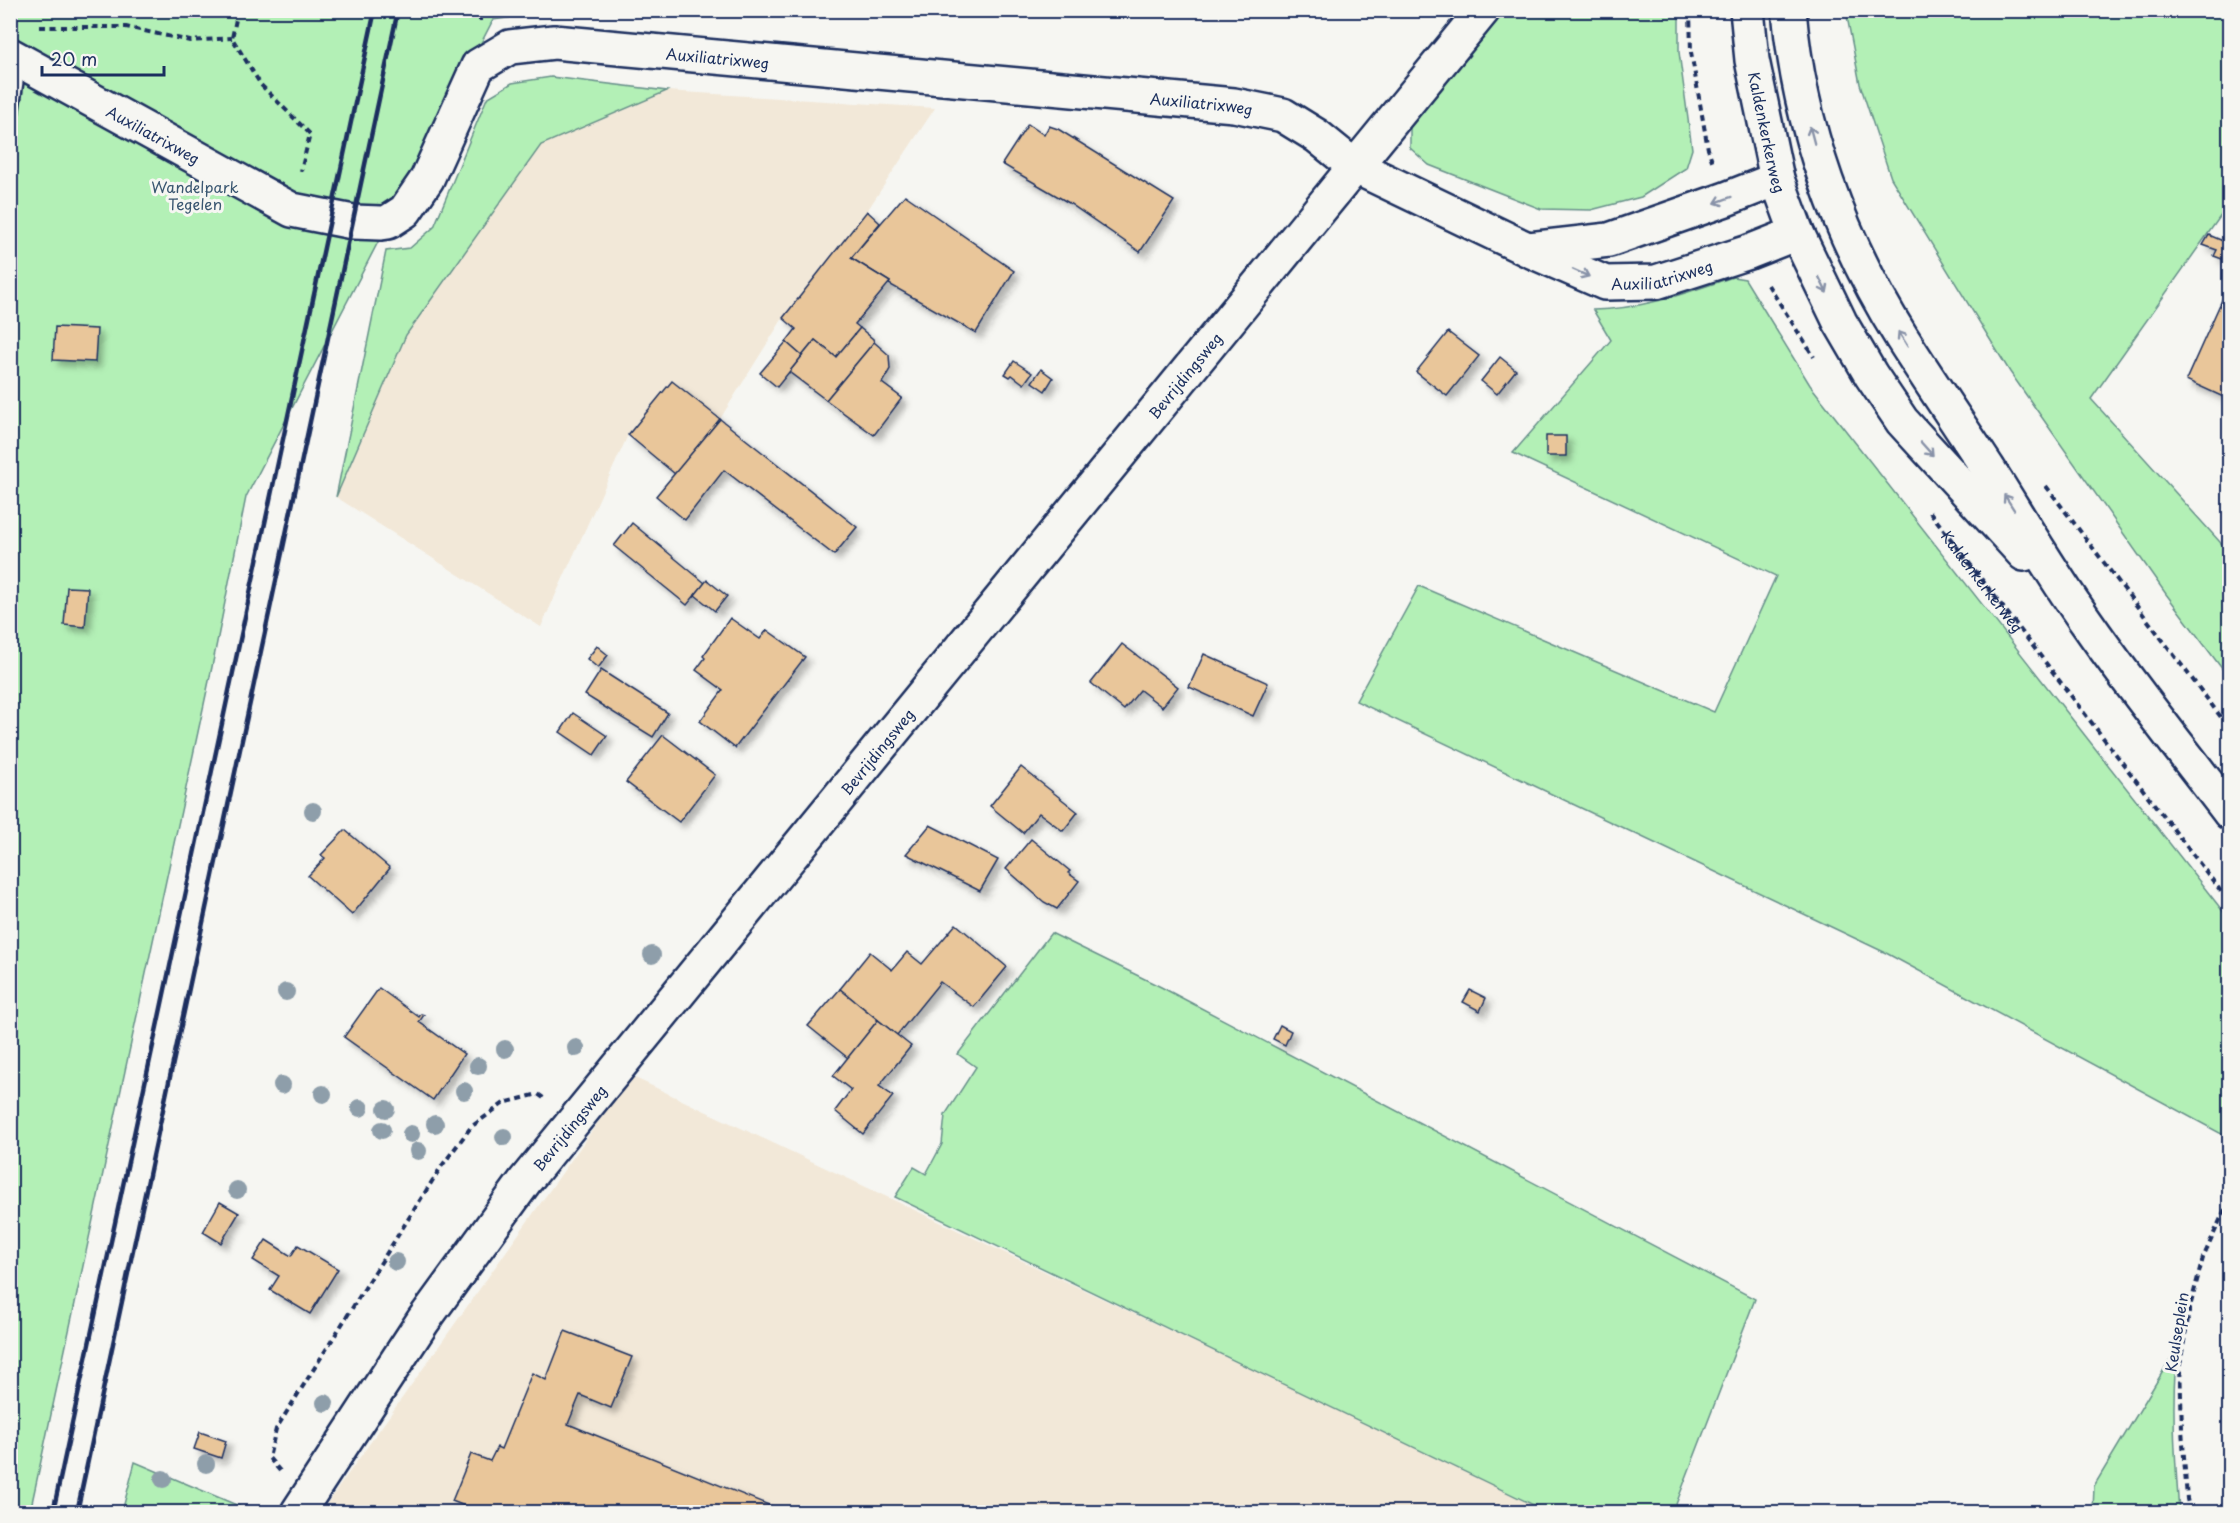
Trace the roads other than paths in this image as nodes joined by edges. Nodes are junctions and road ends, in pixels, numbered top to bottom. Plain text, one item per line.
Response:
1 (1483, 10) edge
2 (1748, 10) edge
3 (1789, 10) edge
4 (14, 56) edge
5 (10, 112) edge
6 (1354, 166) junction
7 (1777, 179) junction
8 (1830, 191) junction
9 (1797, 232) junction
10 (1527, 249) junction
11 (2086, 622) junction
12 (2229, 813) edge
13 (302, 1507) edge

1 - 6 street, Bevrijdingsweg
2 - 7 street, Kaldenkerkerweg
8 -> 3 street, Kaldenkerkerweg
4 - 5 lane
4 - 6 street, Auxiliatrixweg
6 - 10 street, Auxiliatrixweg
6 - 13 street, Bevrijdingsweg
7 - 8 street
7 - 9 street, Kaldenkerkerweg
7 -> 10 street
8 - 9 street
11 -> 8 street, Kaldenkerkerweg
10 -> 9 street, Auxiliatrixweg
9 -> 11 street, Kaldenkerkerweg
11 - 12 street, Kaldenkerkerweg

